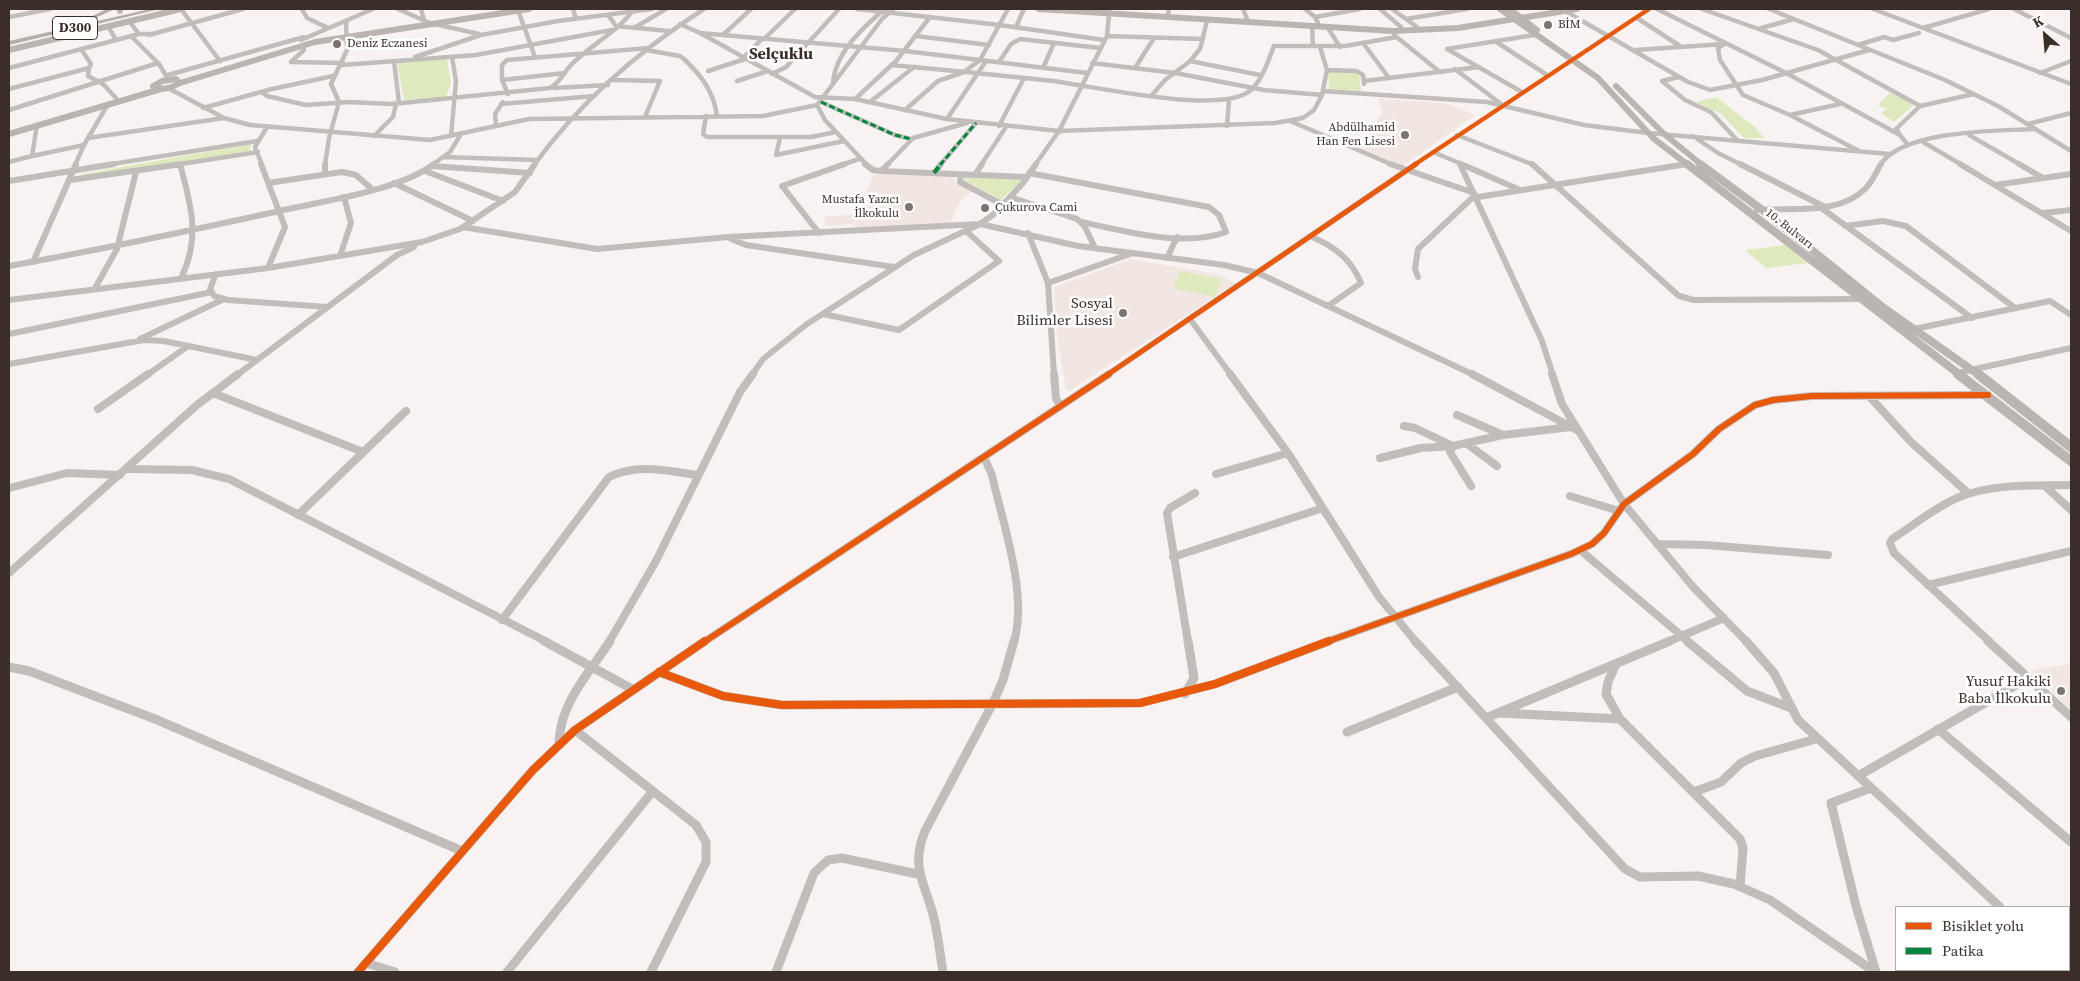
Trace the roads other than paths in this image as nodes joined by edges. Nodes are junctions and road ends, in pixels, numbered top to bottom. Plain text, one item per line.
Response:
1 (50, 9) edge
2 (112, 9) edge
3 (130, 9) edge
4 (157, 9) edge
5 (171, 9) edge
6 (181, 9) edge
7 (243, 9) edge
8 (302, 9) edge
9 (373, 9) edge
10 (398, 9) edge
11 (421, 9) edge
12 (509, 9) edge
13 (529, 9) edge
14 (573, 9) edge
15 (652, 9) edge
16 (666, 9) edge
17 (704, 9) edge
18 (751, 9) edge
19 (795, 9) edge
20 (839, 9) edge
21 (857, 9) edge
22 (1008, 9) edge
23 (1024, 9) edge
24 (1039, 9) edge
25 (1075, 9) edge
26 (1243, 9) edge
27 (1305, 9) edge
28 (1360, 9) edge
29 (1380, 9) edge
30 (1392, 9) edge
31 (1466, 9) edge
32 (1500, 9) edge
33 (1548, 9) edge
34 (1577, 9) edge
35 (1649, 9) edge
36 (1657, 9) edge
37 (1702, 9) edge
38 (1781, 9) edge
39 (1872, 9) edge
40 (1989, 9) edge
41 (2014, 9) edge
42 (2025, 9) edge
43 (120, 10) edge
44 (518, 10) junction
45 (633, 10) edge
46 (887, 10) edge
47 (1771, 10) edge
48 (142, 11) edge
49 (1565, 11) junction
50 (1108, 12) edge
51 (1168, 12) edge
52 (608, 15) junction
53 (1515, 15) edge
54 (9, 17) edge
55 (930, 17) junction
56 (1636, 18) junction
57 (127, 19) junction
58 (576, 19) junction
59 (1247, 19) junction
60 (1406, 19) junction
61 (1794, 19) junction
62 (84, 20) junction
63 (1316, 20) junction
64 (1489, 20) junction
65 (346, 21) junction
66 (1207, 21) junction
67 (427, 22) junction
68 (191, 24) junction
69 (680, 24) junction
70 (108, 25) junction
71 (1000, 25) junction
72 (522, 27) junction
73 (1016, 27) junction
74 (1312, 27) junction
75 (1401, 27) junction
76 (1416, 27) junction
77 (328, 28) junction
78 (614, 28) junction
79 (634, 28) junction
80 (1328, 28) junction
81 (1923, 28) junction
82 (1758, 29) junction
83 (669, 31) junction
84 (1389, 31) junction
85 (349, 33) junction
86 (700, 33) junction
87 (1919, 33) dead end
88 (2071, 33) edge
89 (139, 34) junction
90 (153, 34) junction
91 (481, 35) junction
92 (723, 35) junction
93 (1534, 35) junction
94 (1609, 35) junction
95 (916, 36) junction
96 (304, 37) junction
97 (133, 38) junction
98 (1106, 38) junction
99 (1154, 38) junction
100 (1397, 38) junction
101 (2071, 38) edge
102 (763, 39) junction
103 (116, 40) junction
104 (1203, 40) junction
105 (9, 41) edge
106 (1495, 41) junction
107 (807, 42) junction
108 (1054, 43) junction
109 (1363, 43) junction
110 (1725, 43) junction
111 (295, 44) junction
112 (533, 44) junction
113 (988, 45) junction
114 (1858, 45) junction
115 (848, 46) junction
116 (1314, 46) junction
117 (1340, 46) junction
118 (1680, 46) junction
119 (861, 47) junction
120 (1320, 47) junction
121 (9, 48) edge
122 (1100, 48) junction
123 (81, 49) junction
124 (647, 49) junction
125 (304, 50) dead end
126 (1636, 50) junction
127 (1869, 50) junction
128 (905, 51) junction
129 (584, 52) junction
130 (536, 57) junction
131 (452, 58) junction
132 (744, 58) junction
133 (1576, 58) junction
134 (406, 60) junction
135 (983, 60) junction
136 (220, 61) junction
137 (394, 61) junction
138 (1190, 61) junction
139 (1835, 61) junction
140 (2071, 61) edge
141 (999, 62) junction
142 (158, 63) junction
143 (1092, 63) junction
144 (342, 64) junction
145 (891, 65) junction
146 (914, 67) junction
147 (1479, 67) junction
148 (9, 68) edge
149 (89, 68) junction
150 (1043, 68) junction
151 (1135, 68) junction
152 (1454, 69) junction
153 (1327, 70) junction
154 (708, 71) dead end
155 (770, 72) junction
156 (964, 72) junction
157 (1440, 72) junction
158 (2040, 72) junction
159 (565, 73) junction
160 (978, 73) junction
161 (1087, 73) junction
162 (1175, 73) junction
163 (1786, 73) junction
164 (1260, 75) junction
165 (1547, 75) junction
166 (333, 76) junction
167 (1680, 77) junction
168 (169, 78) junction
169 (1024, 78) junction
170 (1389, 78) junction
171 (502, 80) junction
172 (613, 80) junction
173 (736, 81) dead end
174 (833, 81) junction
175 (1364, 81) junction
176 (97, 82) junction
177 (180, 83) junction
178 (155, 84) junction
179 (2071, 84) edge
180 (608, 85) junction
181 (1082, 85) junction
182 (1737, 85) junction
183 (550, 88) junction
184 (9, 89) edge
185 (165, 89) junction
186 (1253, 89) junction
187 (261, 92) junction
188 (1522, 92) junction
189 (1323, 93) junction
190 (1362, 93) junction
191 (508, 94) junction
192 (1974, 94) junction
193 (1152, 95) junction
194 (594, 96) junction
195 (116, 98) junction
196 (454, 99) junction
197 (854, 99) junction
198 (1229, 99) junction
199 (338, 102) junction
200 (821, 102) junction
201 (870, 102) junction
202 (397, 103) junction
203 (108, 104) junction
204 (502, 104) junction
205 (1840, 104) junction
206 (1503, 105) junction
207 (1920, 106) junction
208 (204, 108) junction
209 (9, 110) edge
210 (905, 110) junction
211 (2071, 112) edge
212 (1790, 115) junction
213 (706, 116) junction
214 (717, 116) junction
215 (224, 118) junction
216 (645, 118) junction
217 (571, 119) junction
218 (947, 119) junction
219 (1290, 121) junction
220 (968, 122) junction
221 (976, 123) junction
222 (2028, 124) junction
223 (37, 126) junction
224 (496, 126) junction
225 (999, 126) junction
226 (1227, 126) junction
227 (267, 127) junction
228 (1006, 127) junction
229 (2034, 129) junction
230 (1059, 131) junction
231 (9, 132) edge
232 (330, 132) junction
233 (836, 132) junction
234 (1648, 133) junction
235 (1663, 133) junction
236 (461, 134) junction
237 (1457, 135) junction
238 (1900, 135) junction
239 (1969, 135) junction
240 (374, 136) junction
241 (451, 136) junction
242 (1692, 136) junction
243 (88, 138) junction
244 (780, 138) junction
245 (911, 139) junction
246 (1737, 140) junction
247 (257, 141) junction
248 (844, 141) junction
249 (1922, 142) junction
250 (84, 145) junction
251 (1908, 145) junction
252 (1861, 151) junction
253 (2071, 151) edge
254 (258, 152) junction
255 (1433, 152) junction
256 (1889, 154) junction
257 (32, 156) junction
258 (443, 157) junction
259 (859, 159) junction
260 (538, 160) junction
261 (9, 162) edge
262 (1460, 163) junction
263 (180, 164) junction
264 (1687, 164) junction
265 (432, 166) junction
266 (425, 171) junction
267 (880, 171) junction
268 (1406, 171) junction
269 (73, 172) junction
270 (136, 172) junction
271 (530, 173) junction
272 (325, 174) junction
273 (934, 174) junction
274 (2071, 174) edge
275 (961, 175) junction
276 (975, 175) junction
277 (1028, 175) junction
278 (2043, 178) junction
279 (70, 180) junction
280 (9, 181) edge
281 (268, 183) junction
282 (394, 183) junction
283 (1554, 185) junction
284 (1995, 185) junction
285 (373, 190) junction
286 (1520, 190) junction
287 (1475, 195) junction
288 (344, 196) junction
289 (1010, 197) junction
290 (503, 201) junction
291 (1003, 205) junction
292 (1822, 207) junction
293 (1760, 209) junction
294 (2071, 210) edge
295 (281, 211) junction
296 (1747, 211) junction
297 (2043, 214) junction
298 (473, 221) junction
299 (1080, 222) junction
300 (980, 224) junction
301 (1845, 226) junction
302 (463, 227) junction
303 (194, 231) junction
304 (2071, 231) edge
305 (966, 232) junction
306 (819, 233) junction
307 (1028, 233) junction
308 (728, 237) junction
309 (1177, 237) junction
310 (1312, 237) junction
311 (422, 242) junction
312 (118, 247) junction
313 (1095, 248) junction
314 (1130, 254) junction
315 (340, 256) junction
316 (1167, 258) junction
317 (33, 262) junction
318 (9, 266) edge
319 (894, 267) junction
320 (268, 268) junction
321 (1258, 273) junction
322 (216, 274) junction
323 (1418, 277) dead end
324 (181, 278) junction
325 (1048, 283) junction
326 (95, 288) junction
327 (212, 292) junction
328 (224, 299) junction
329 (1861, 299) junction
330 (9, 300) edge
331 (1328, 306) junction
332 (327, 307) junction
333 (2015, 308) junction
334 (823, 314) junction
335 (2071, 315) edge
336 (1972, 318) junction
337 (1190, 319) junction
338 (1914, 329) junction
339 (9, 334) edge
340 (137, 341) junction
341 (188, 346) junction
342 (2071, 348) edge
343 (257, 360) junction
344 (9, 364) edge
345 (1974, 370) junction
346 (1957, 373) junction
347 (213, 393) junction
348 (1988, 395) junction
349 (1869, 396) junction
350 (1061, 406) junction
351 (98, 409) dead end
352 (406, 411) dead end
353 (1457, 415) dead end
354 (1404, 426) dead end
355 (1574, 428) junction
356 (1503, 436) junction
357 (1466, 443) junction
358 (1453, 446) junction
359 (2071, 447) edge
360 (364, 452) junction
361 (1288, 454) junction
362 (984, 457) junction
363 (1380, 458) dead end
364 (2071, 462) edge
365 (1497, 466) dead end
366 (127, 469) junction
367 (1216, 474) dead end
368 (120, 475) junction
369 (698, 475) junction
370 (2071, 485) edge
371 (1472, 486) dead end
372 (2045, 486) junction
373 (9, 488) edge
374 (1196, 493) dead end
375 (1968, 494) junction
376 (1570, 496) dead end
377 (1324, 508) junction
378 (1622, 508) junction
379 (2071, 510) edge
380 (298, 515) junction
381 (1657, 544) junction
382 (1580, 550) junction
383 (2071, 550) edge
384 (1828, 555) dead end
385 (1172, 557) junction
386 (9, 573) edge
387 (1928, 585) junction
388 (1394, 616) junction
389 (1724, 618) junction
390 (502, 620) junction
391 (1681, 636) junction
392 (1616, 664) junction
393 (594, 666) junction
394 (9, 667) edge
395 (660, 672) junction
396 (2028, 678) junction
397 (1458, 687) junction
398 (634, 690) junction
399 (1186, 694) junction
400 (993, 703) junction
401 (1791, 708) junction
402 (1498, 713) junction
403 (2071, 717) edge
404 (1486, 718) junction
405 (1620, 719) junction
406 (1938, 729) junction
407 (575, 730) junction
408 (1347, 732) dead end
409 (1816, 739) junction
410 (559, 742) junction
411 (1858, 776) junction
412 (1871, 788) junction
413 (652, 792) junction
414 (1694, 792) junction
415 (2071, 842) edge
416 (462, 851) junction
417 (917, 874) junction
418 (1740, 887) junction
419 (1999, 906) edge
420 (366, 962) junction
421 (358, 972) edge
422 (395, 972) edge
423 (507, 972) edge
424 (651, 972) edge
425 (776, 972) edge
426 (943, 972) edge
427 (1876, 972) edge

1 - 54 street
2 - 62 highway
3 - 43 highway, D300
4 - 48 highway, D300
5 - 57 main road
6 - 57 main road
6 - 68 street
7 - 68 street
8 - 77 street
9 - 65 street
10 - 67 street
11 - 67 street
12 - 67 main road
13 - 44 main road
14 - 58 street
15 - 45 street
16 - 79 street
17 - 69 street
18 - 92 street
19 - 102 street
20 - 107 street
21 - 46 street
22 - 71 street
23 - 73 street
24 - 50 main road
25 - 50 main road
26 - 59 street
27 - 63 street
28 - 63 street
29 - 75 street
30 - 60 street
31 - 60 street
32 - 53 main road, 10. Bulvarı
32 - 64 main road
33 - 53 main road
34 - 49 main road
35 - 56 street
36 - 110 street
37 - 82 street
38 - 47 street
39 - 81 street
40 - 81 street
41 - 101 street
42 - 88 street
43 - 57 highway
43 - 62 highway, D300
44 - 67 main road
44 - 72 street
45 - 52 street
45 - 78 street
46 - 55 street
46 - 115 street
46 - 119 street
47 - 61 street
48 - 57 highway, D300
49 - 53 main road
49 - 94 street
50 - 51 main road
50 - 66 main road
50 - 98 street
51 - 59 main road
52 - 58 street
52 - 78 street
53 - 64 main road
53 - 84 main road
53 - 93 main road, 10. Bulvarı
53 - 133 main road, 10. Bulvarı
55 - 71 street
55 - 95 street
56 - 94 street
56 - 118 street
57 - 70 main road
57 - 89 street
57 - 105 highway, D300
58 - 72 street
59 - 63 main road
60 - 76 street
61 - 82 street
61 - 114 street
62 - 105 highway, D300
63 - 75 main road
64 - 76 main road
65 - 77 street
65 - 85 street
66 - 74 main road
66 - 104 street
67 - 85 main road
67 - 91 street
68 - 90 street
68 - 136 street
69 - 83 street
69 - 86 street
70 - 103 street
70 - 121 main road
71 - 73 street
71 - 113 street
72 - 91 street
72 - 112 street
73 - 98 street
74 - 80 main road
74 - 116 street
75 - 76 main road
77 - 96 street
78 - 79 street
78 - 112 street
78 - 129 street
79 - 83 street
80 - 84 main road
80 - 117 street
81 - 158 street
82 - 139 street
83 - 124 street
84 - 100 street
85 - 111 main road
85 - 144 street
85 - 177 main road
86 - 92 street
86 - 132 street
87 - 114 street
89 - 90 street
89 - 103 street
90 - 97 street
91 - 134 street
92 - 102 street
93 - 106 street
93 - 133 main road, 10. Bulvarı
94 - 126 street
94 - 133 street
95 - 113 street
95 - 128 street
96 - 111 street
96 - 136 street
97 - 103 street
97 - 142 street
98 - 99 street
98 - 122 street
99 - 104 street
99 - 151 street
100 - 109 street
100 - 157 street
102 - 107 street
102 - 132 street
103 - 123 street
104 - 138 street
106 - 147 street
106 - 165 street
107 - 115 street
107 - 155 street
108 - 122 street
108 - 141 street
108 - 150 street
109 - 117 street
109 - 170 street
110 - 118 street
110 - 163 street
110 - 182 street
111 - 168 main road
112 - 130 street
112 - 131 street
113 - 135 street
114 - 127 street
115 - 119 street
115 - 174 street
116 - 120 street
116 - 164 street
117 - 120 street
118 - 126 street
119 - 128 street
119 - 174 street
120 - 153 street
122 - 143 street
123 - 148 street
123 - 149 street
124 - 129 street
124 - 172 street
124 - 214 street
125 - 144 street
126 - 167 street
127 - 139 street
127 - 192 street
128 - 135 street
128 - 145 street
129 - 130 street
129 - 159 street
130 - 171 street
131 - 134 street
131 - 196 street
132 - 154 street
132 - 155 street
133 - 165 street
133 - 234 main road, 10. Bulvarı
133 - 235 main road, 10. Bulvarı
134 - 137 street
135 - 141 street
135 - 156 street
135 - 160 street
136 - 168 street
137 - 144 street
137 - 202 street
138 - 162 street
138 - 164 street
139 - 163 street
139 - 207 street
140 - 158 street
141 - 150 street
142 - 168 street
142 - 176 street
143 - 151 street
143 - 161 street
144 - 166 street
145 - 146 street
145 - 197 street
146 - 156 street
146 - 201 street
147 - 152 street
147 - 188 street
149 - 176 street
149 - 184 street
150 - 161 street
151 - 162 street
152 - 157 street
152 - 206 street
153 - 175 street
153 - 189 street
155 - 173 street
155 - 200 street
156 - 160 street
156 - 210 street
157 - 170 street
158 - 179 street
159 - 171 street
159 - 183 street
160 - 169 street
160 - 218 street
161 - 181 street
162 - 186 street
162 - 193 street
163 - 182 street
163 - 205 street
164 - 186 street
165 - 188 street
166 - 187 street
166 - 199 street
167 - 182 street
167 - 246 street
168 - 177 main road
168 - 178 main road
169 - 181 street
169 - 225 street
170 - 175 street
171 - 191 street
172 - 180 street
172 - 216 street
174 - 200 street
175 - 190 street
176 - 195 street
176 - 209 street
177 - 185 main road
178 - 185 main road
178 - 195 main road
180 - 183 street
180 - 194 street
181 - 193 street
181 - 230 street
182 - 212 street
183 - 191 street
185 - 203 main road
185 - 208 street
186 - 189 street
186 - 198 street
187 - 199 street
187 - 208 street
188 - 206 street
189 - 190 street
189 - 219 street
190 - 206 street
191 - 196 street
191 - 204 street
192 - 207 street
192 - 222 street
193 - 198 street
194 - 204 street
194 - 217 street
195 - 231 main road
196 - 202 street
196 - 241 street
197 - 200 street
197 - 201 street
198 - 226 street
199 - 202 street
199 - 232 street
200 - 214 street
200 - 233 street
200 - 245 street
201 - 210 street
202 - 240 street
203 - 223 main road
203 - 243 street
204 - 224 street
205 - 212 street
205 - 238 street
206 - 234 street
206 - 237 street
207 - 238 street
208 - 215 street
210 - 218 street
211 - 222 street
212 - 252 street
213 - 214 street
213 - 216 street
213 - 244 street
215 - 227 street
215 - 243 street
216 - 217 street
217 - 224 street
217 - 260 street
218 - 220 street
219 - 226 street
219 - 268 street
220 - 221 street
220 - 245 street
221 - 225 street
221 - 273 street
222 - 229 street
223 - 231 main road
223 - 257 street
224 - 236 street
225 - 228 street
226 - 230 street
227 - 232 street
227 - 247 street
228 - 230 street
228 - 276 street
229 - 239 street
229 - 253 street
230 - 277 street
232 - 240 street
232 - 272 street
233 - 244 street
233 - 248 street
234 - 235 street
234 - 264 main road, 10. Bulvarı
235 - 242 street
235 - 293 main road, 10. Bulvarı
236 - 241 street
236 - 258 street
237 - 255 street
237 - 283 street
238 - 251 street
239 - 249 street
239 - 278 street
240 - 241 street
242 - 246 street
242 - 292 street
243 - 250 street
244 - 248 street
245 - 267 street
246 - 252 street
247 - 254 street
247 - 269 street
248 - 259 street
249 - 251 street
249 - 284 street
250 - 257 street
250 - 269 street
251 - 256 street
252 - 256 street
254 - 263 street
254 - 281 street
255 - 262 street
255 - 268 street
256 - 292 street
257 - 261 street
258 - 260 street
258 - 265 street
259 - 267 street
259 - 306 street
260 - 271 street
262 - 286 street
262 - 287 street
263 - 270 street
263 - 303 street
264 - 283 street
264 - 296 main road, 10. Bulvarı
265 - 266 street
265 - 271 street
266 - 282 street
266 - 290 street
267 - 273 street
268 - 287 street
268 - 310 street
269 - 279 street
269 - 280 street
270 - 279 street
270 - 312 street
271 - 290 street
272 - 281 street
272 - 285 street
273 - 275 street
274 - 278 street
275 - 276 street
275 - 291 street
276 - 277 street
277 - 289 street
277 - 309 street
278 - 284 street
279 - 317 street
281 - 295 street
282 - 285 street
282 - 298 street
283 - 286 street
283 - 329 street
284 - 297 street
285 - 288 street
286 - 287 street
287 - 323 street
287 - 355 street
288 - 295 street
288 - 315 street
289 - 291 street
289 - 299 street
290 - 298 street
291 - 300 street
292 - 293 street
292 - 301 street
293 - 296 street
293 - 338 main road, 10. Bulvarı
294 - 297 street
295 - 303 street
295 - 320 street
296 - 329 main road, 10. Bulvarı
297 - 304 street
298 - 302 street
299 - 309 street
299 - 313 street
300 - 305 street
300 - 306 street
300 - 307 street
301 - 333 street
301 - 336 street
302 - 308 street
302 - 311 street
303 - 312 street
303 - 324 street
305 - 319 street
305 - 334 street
306 - 308 street
307 - 313 street
307 - 325 street
308 - 319 street
309 - 316 street
310 - 321 street
310 - 331 street
311 - 315 street
311 - 332 street
312 - 317 street
312 - 326 street
313 - 314 street
314 - 316 street
314 - 325 street
315 - 320 street
316 - 321 street
317 - 318 street
319 - 334 street
320 - 322 street
321 - 331 street
321 - 337 street
322 - 324 street
322 - 327 street
324 - 326 street
325 - 350 street
326 - 330 street
327 - 328 street
327 - 339 street
328 - 332 street
328 - 340 street
329 - 346 main road, 10. Bulvarı
331 - 355 street
332 - 343 street
333 - 335 street
333 - 336 street
334 - 369 street
336 - 338 street
337 - 350 street
337 - 361 street
338 - 345 main road, 10. Bulvarı
340 - 341 street
340 - 344 street
341 - 343 street
341 - 351 street
342 - 345 street
343 - 347 street
345 - 346 street
345 - 359 main road, 10. Bulvarı
346 - 348 main road, 10. Bulvarı
347 - 360 street
347 - 366 street
348 - 349 street
348 - 364 main road, 10. Bulvarı
349 - 375 street
349 - 378 street
350 - 362 street
352 - 360 street
353 - 356 street
354 - 358 street
355 - 356 street
355 - 378 street
356 - 357 street
357 - 358 street
357 - 365 street
358 - 363 street
358 - 371 street
360 - 380 street
361 - 367 street
361 - 377 street
362 - 395 street
362 - 400 street
366 - 368 street
366 - 380 street
368 - 373 street
368 - 386 street
369 - 390 street
369 - 393 street
370 - 372 street
372 - 375 street
372 - 379 street
374 - 385 street
375 - 387 street
376 - 378 street
377 - 385 street
377 - 388 street
378 - 381 street
378 - 382 street
380 - 390 street
381 - 384 street
381 - 389 street
382 - 388 street
382 - 391 street
383 - 387 street
385 - 399 street
387 - 396 street
388 - 397 street
388 - 399 street
389 - 391 street
389 - 401 street
390 - 393 street
391 - 392 street
391 - 401 street
392 - 402 street
392 - 405 street
393 - 398 street
393 - 410 street
394 - 416 street
395 - 398 street
395 - 400 street
396 - 403 street
396 - 406 street
397 - 404 street
397 - 408 street
398 - 407 street
399 - 400 street
400 - 417 street
401 - 409 street
402 - 404 street
402 - 405 street
404 - 418 street
405 - 414 street
406 - 411 street
406 - 415 street
407 - 410 street
407 - 413 street
409 - 411 street
409 - 414 street
410 - 416 street
411 - 412 street
412 - 419 street
412 - 427 street
413 - 423 street
413 - 424 street
414 - 418 street
416 - 420 street
417 - 425 street
417 - 426 street
418 - 427 street
420 - 421 street
420 - 422 street

